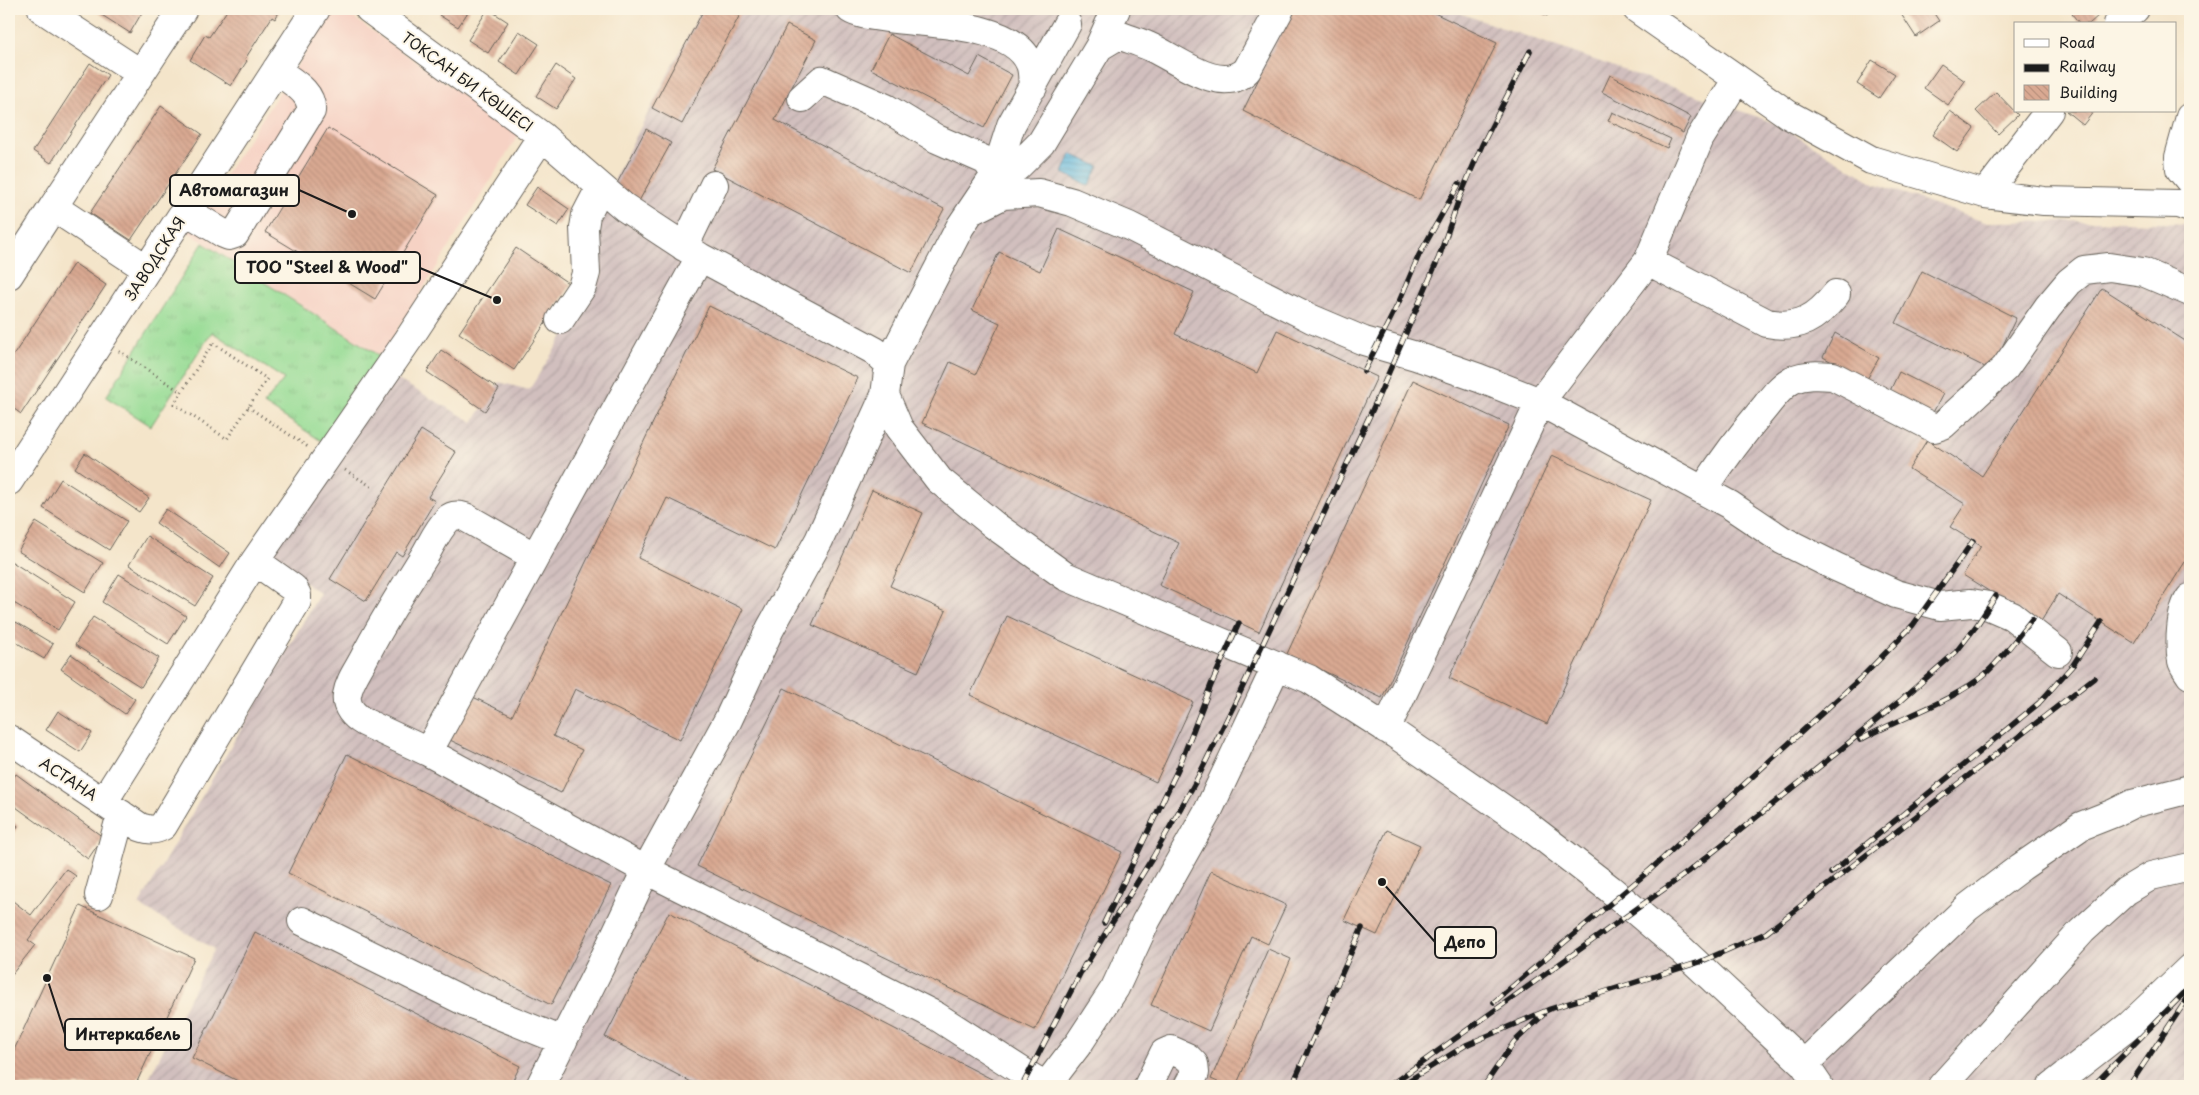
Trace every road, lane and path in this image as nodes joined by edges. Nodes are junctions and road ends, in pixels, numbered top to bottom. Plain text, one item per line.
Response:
1 (42, 9) edge
2 (183, 9) edge
3 (316, 9) edge
4 (369, 9) edge
5 (850, 9) edge
6 (1116, 9) edge
7 (1280, 9) edge
8 (1636, 9) edge
9 (2135, 9) edge
10 (2120, 22) edge
11 (1067, 24) dead end
12 (1099, 47) junction
13 (276, 70) junction
14 (140, 73) junction
15 (1736, 79) junction
16 (1033, 87) junction
17 (802, 98) dead end
18 (2048, 112) edge
19 (2190, 118) edge
20 (542, 136) junction
21 (994, 175) junction
22 (714, 185) dead end
23 (600, 188) junction
24 (2187, 192) edge
25 (1985, 194) junction
26 (52, 207) junction
27 (186, 210) junction
28 (971, 211) junction
29 (692, 252) junction
30 (1648, 261) junction
31 (147, 269) junction
32 (9, 275) edge
33 (2190, 292) edge
34 (1836, 294) dead end
35 (560, 320) dead end
36 (101, 339) junction
37 (889, 364) junction
38 (181, 392) junction
39 (885, 395) junction
40 (1540, 402) junction
41 (9, 481) edge
42 (1703, 490) junction
43 (535, 557) junction
44 (255, 561) junction
45 (2190, 598) edge
46 (2058, 652) dead end
47 (1277, 665) junction
48 (2190, 675) edge
49 (1386, 729) junction
50 (9, 738) edge
51 (428, 752) junction
52 (2190, 789) edge
53 (113, 807) junction
54 (2190, 867) edge
55 (646, 870) junction
56 (99, 895) dead end
57 (302, 921) dead end
58 (2190, 968) edge
59 (563, 1041) junction
60 (1812, 1075) edge
61 (540, 1086) edge
62 (1046, 1086) edge
63 (1148, 1086) edge
64 (1188, 1086) edge
65 (1942, 1086) edge
66 (2052, 1086) edge

1 - 14 street
2 - 14 street
3 - 13 street, ЗАВОДСКАЯ
4 - 20 street, ТОКСАН БИ КӨШЕСІ
5 - 16 street
6 - 12 street
7 - 12 street
8 - 15 street
9 - 10 street
11 - 16 street
12 - 21 street
13 - 27 street, ЗАВОДСКАЯ
13 - 27 street
14 - 26 street
15 - 25 street
15 - 30 street
16 - 21 street
17 - 21 street
18 - 25 street
19 - 24 street
20 - 23 street, ТОКСАН БИ КӨШЕСІ
20 - 44 street
21 - 28 street
22 - 29 street
23 - 29 street, ТОКСАН БИ КӨШЕСІ
23 - 35 street
24 - 25 street
26 - 31 street
26 - 32 street
27 - 31 street, ЗАВОДСКАЯ
28 - 37 street
28 - 40 street
29 - 37 street, ТОКСАН БИ КӨШЕСІ
29 - 43 street
30 - 34 street
30 - 40 street
31 - 36 street, ЗАВОДСКАЯ
33 - 42 street
36 - 38 path
36 - 41 street, ЗАВОДСКАЯ
37 - 39 street
38 - 38 path
39 - 47 street
39 - 55 street
40 - 42 street
40 - 49 street
42 - 46 street
43 - 51 street
43 - 51 street
44 - 53 street
44 - 53 street, АСТАНА
45 - 48 street
47 - 49 street
47 - 62 street
49 - 60 street
50 - 53 street, АСТАНА
51 - 55 street
52 - 60 street
53 - 56 street
54 - 65 street
55 - 59 street
55 - 62 street
57 - 59 street
58 - 66 street
59 - 61 street
63 - 64 street

